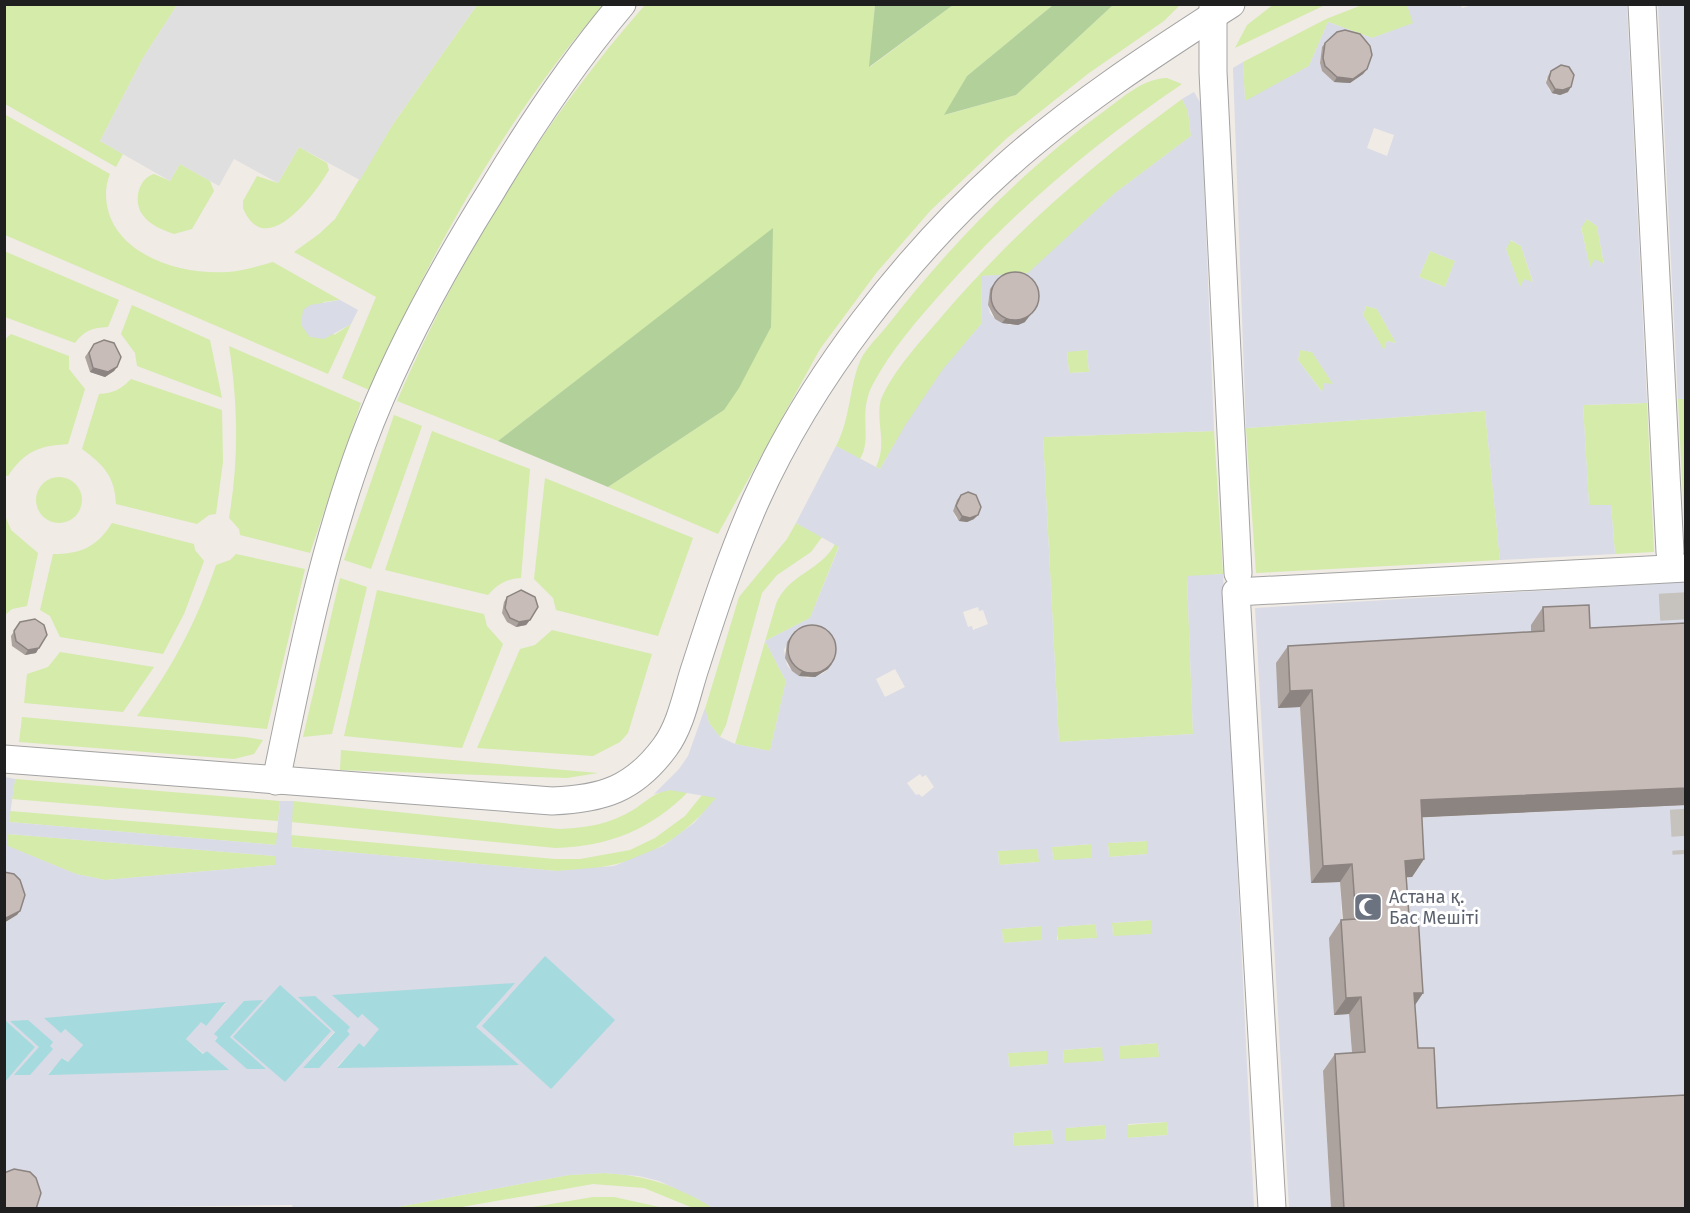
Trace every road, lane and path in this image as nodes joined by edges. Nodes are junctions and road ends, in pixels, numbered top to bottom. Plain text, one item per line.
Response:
1 (622, 4) edge
2 (1642, 4) edge
3 (1220, 8) edge
4 (1678, 560) edge
5 (1238, 573) dead end
6 (4, 759) edge
7 (276, 781) junction
8 (1272, 1209) edge

1 - 7 lane
2 - 4 lane
3 - 5 lane
3 - 7 lane
4 - 8 lane
6 - 7 lane

